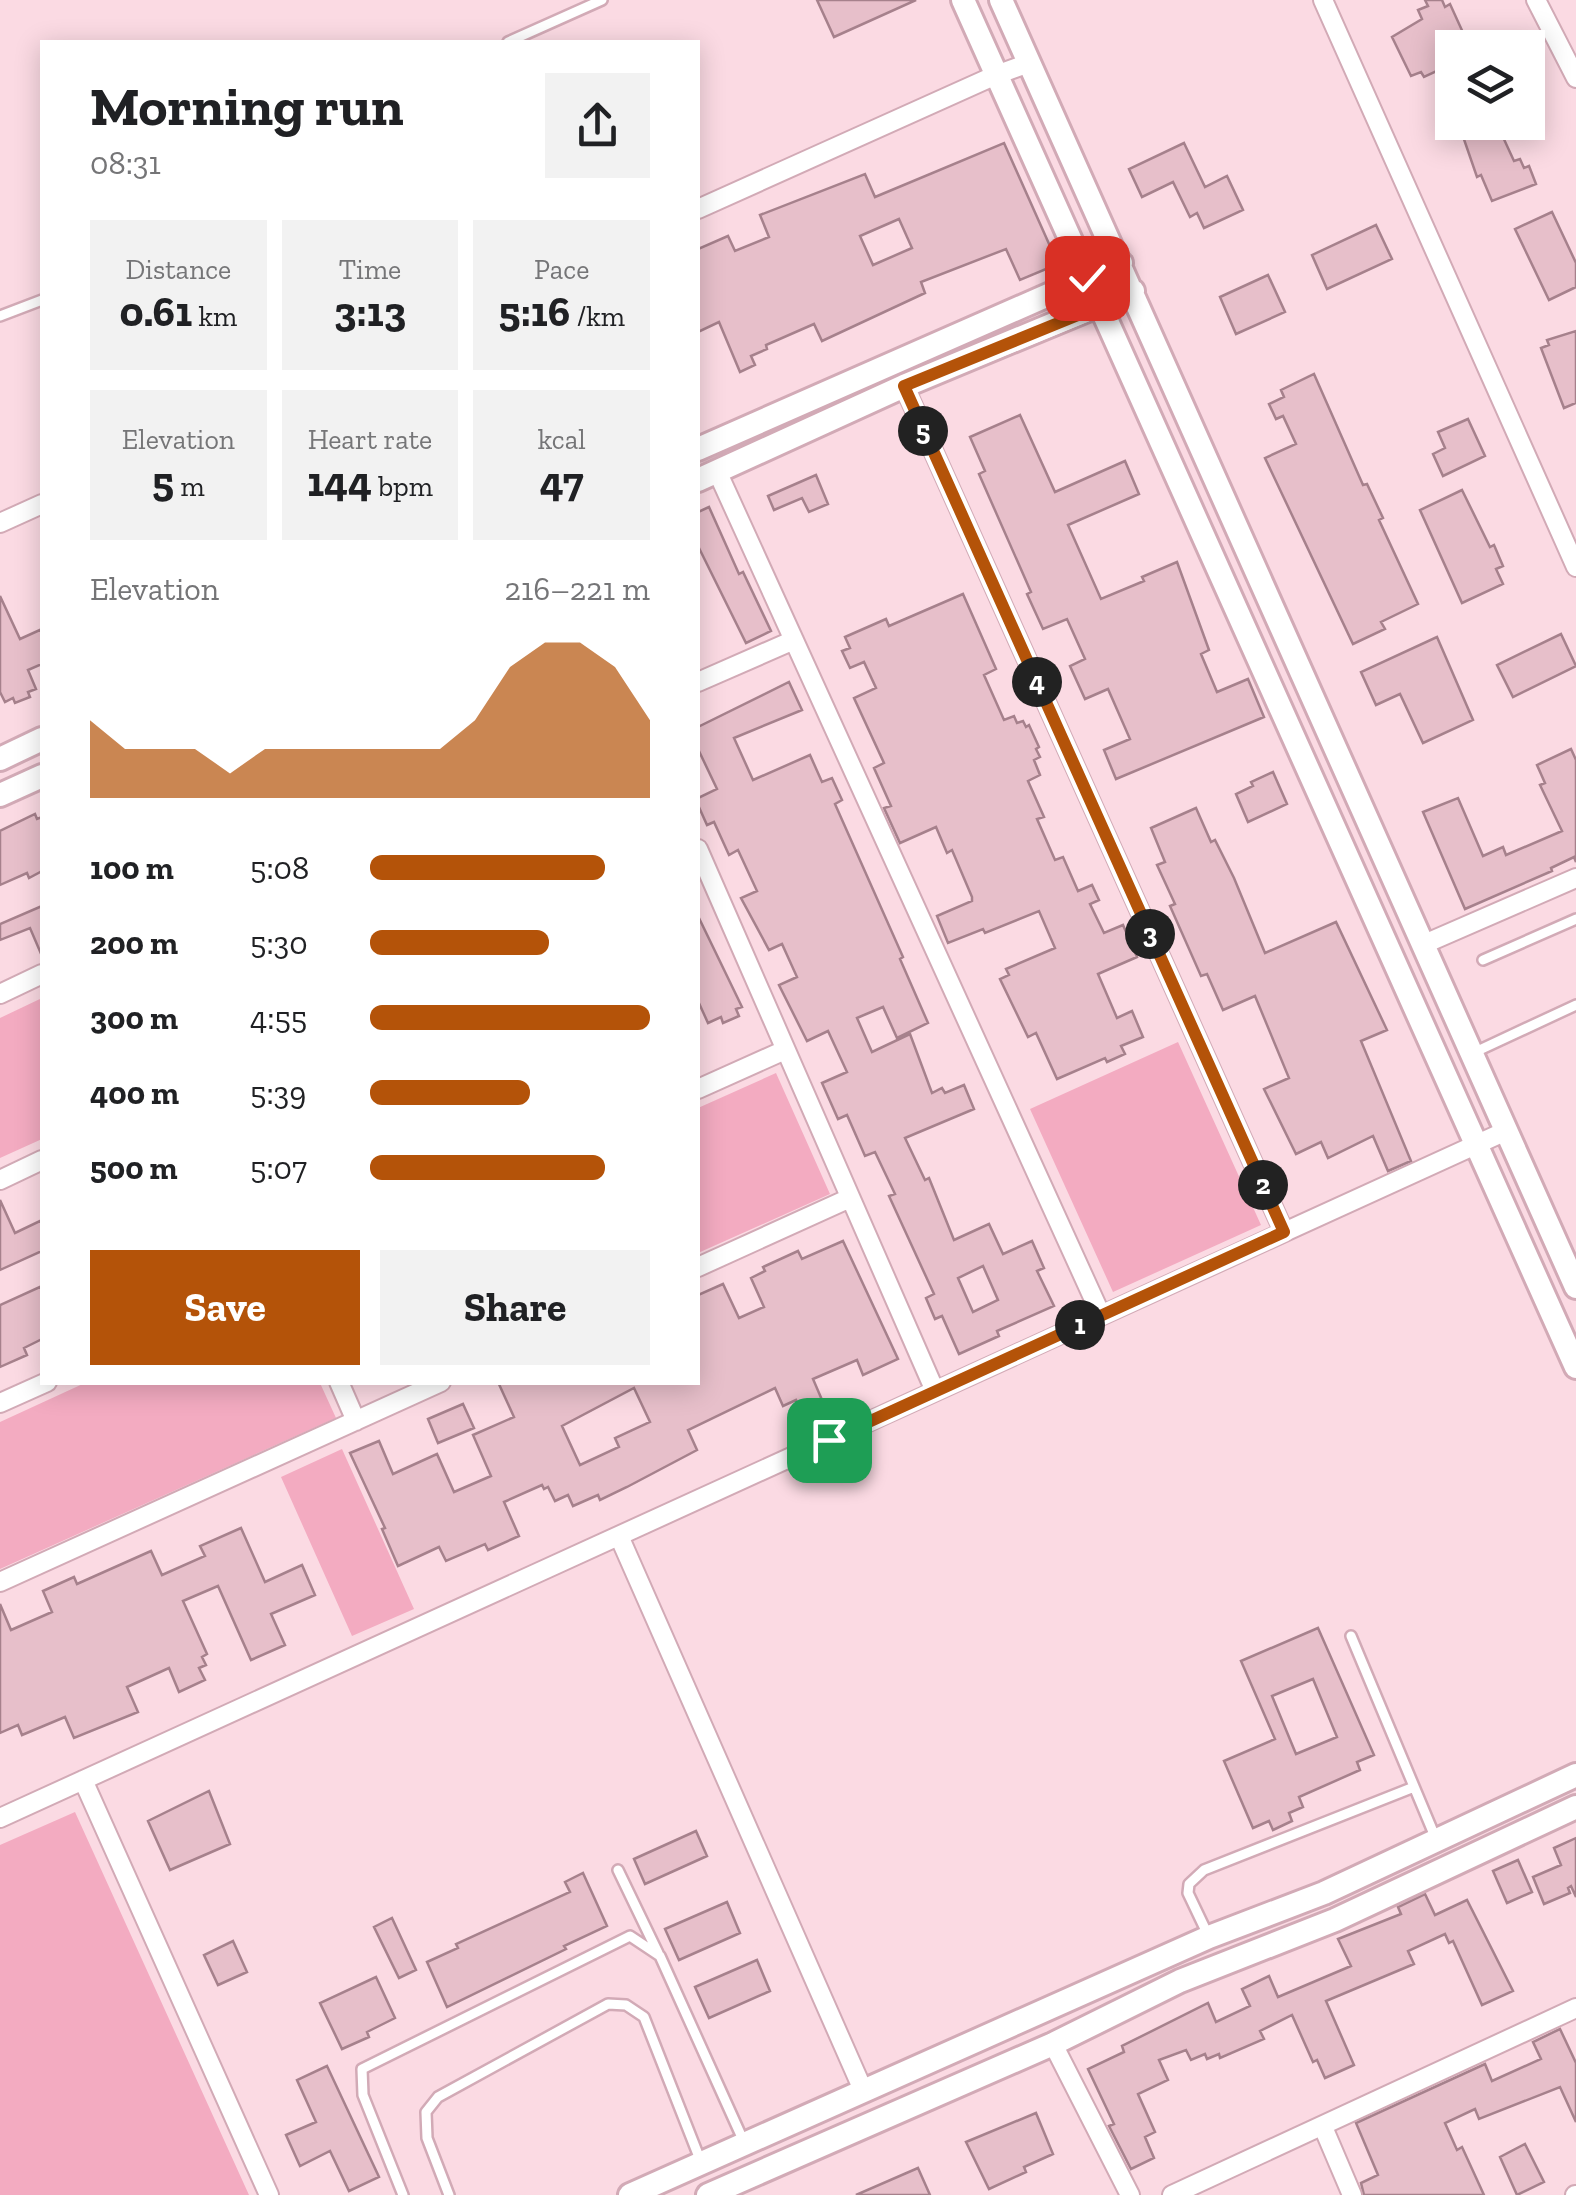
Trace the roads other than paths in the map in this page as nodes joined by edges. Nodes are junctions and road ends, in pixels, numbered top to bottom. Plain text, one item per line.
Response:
1 (602, 0) edge
2 (963, 0) edge
3 (1001, 0) edge
4 (1323, 0) edge
5 (1536, 0) edge
6 (512, 40) edge
7 (1029, 64) junction
8 (996, 75) junction
9 (1576, 78) edge
10 (700, 208) edge
11 (1121, 263) junction
12 (1087, 278) junction
13 (1133, 291) junction
14 (40, 301) edge
15 (1100, 306) junction
16 (0, 316) edge
17 (904, 386) junction
18 (700, 448) edge
19 (707, 476) edge
20 (40, 505) edge
21 (0, 524) edge
22 (1576, 567) edge
23 (794, 640) junction
24 (700, 681) edge
25 (40, 740) edge
26 (0, 758) edge
27 (40, 777) edge
28 (0, 795) edge
29 (700, 858) edge
30 (1576, 878) edge
31 (1576, 918) edge
32 (1422, 945) junction
33 (1483, 960) dead end
34 (40, 975) edge
35 (0, 994) edge
36 (1576, 1005) edge
37 (786, 1050) junction
38 (1471, 1054) junction
39 (700, 1088) edge
40 (1506, 1131) junction
41 (1477, 1144) junction
42 (40, 1161) edge
43 (0, 1180) edge
44 (850, 1198) junction
45 (1284, 1232) junction
46 (700, 1266) edge
47 (1576, 1288) edge
48 (1101, 1316) junction
49 (1576, 1367) edge
50 (41, 1385) edge
51 (340, 1385) edge
52 (434, 1385) edge
53 (934, 1391) junction
54 (0, 1404) edge
55 (356, 1421) junction
56 (619, 1536) junction
57 (0, 1582) edge
58 (1350, 1636) dead end
59 (1576, 1775) edge
60 (83, 1780) junction
61 (1414, 1787) junction
62 (1576, 1807) edge
63 (0, 1818) edge
64 (1436, 1839) junction
65 (618, 1870) dead end
66 (1209, 1937) junction
67 (660, 1956) junction
68 (1576, 2008) edge
69 (1053, 2044) junction
70 (863, 2090) junction
71 (1323, 2128) junction
72 (744, 2142) junction
73 (700, 2162) junction
74 (269, 2195) edge
75 (403, 2195) edge
76 (449, 2195) edge
77 (630, 2195) edge
78 (708, 2195) edge
79 (1130, 2195) edge
80 (1172, 2195) edge
81 (1352, 2195) edge

1 - 6 lane
2 - 8 street
3 - 7 street
4 - 22 street
5 - 9 street
7 - 8 street
7 - 11 street
8 - 10 street
8 - 12 street
11 - 12 street
11 - 13 street
12 - 15 street
12 - 18 street
13 - 15 street
13 - 32 street
14 - 16 lane
15 - 17 street
15 - 41 street
17 - 19 street
17 - 45 street
19 - 23 street
20 - 21 street
23 - 24 street
23 - 48 street
25 - 26 street
27 - 28 street
29 - 37 street
30 - 32 street
31 - 33 lane
32 - 38 street
34 - 35 street
36 - 38 lane
37 - 39 street
37 - 44 street
38 - 40 street
40 - 41 street
40 - 47 street
41 - 45 street
41 - 49 street
42 - 43 street
44 - 46 street
44 - 53 street
45 - 48 street
48 - 53 street
50 - 54 street
51 - 55 street
52 - 55 street
53 - 56 street
55 - 57 street
56 - 60 street
56 - 70 street
58 - 61 lane
59 - 64 street
60 - 63 street
60 - 74 street
61 - 64 lane
61 - 66 lane
62 - 69 street
64 - 66 street
65 - 67 lane
66 - 70 street
67 - 72 lane
67 - 75 lane
68 - 71 street
69 - 78 street
69 - 79 street
70 - 72 street
71 - 80 street
71 - 81 street
72 - 73 street
73 - 76 lane
73 - 77 street

